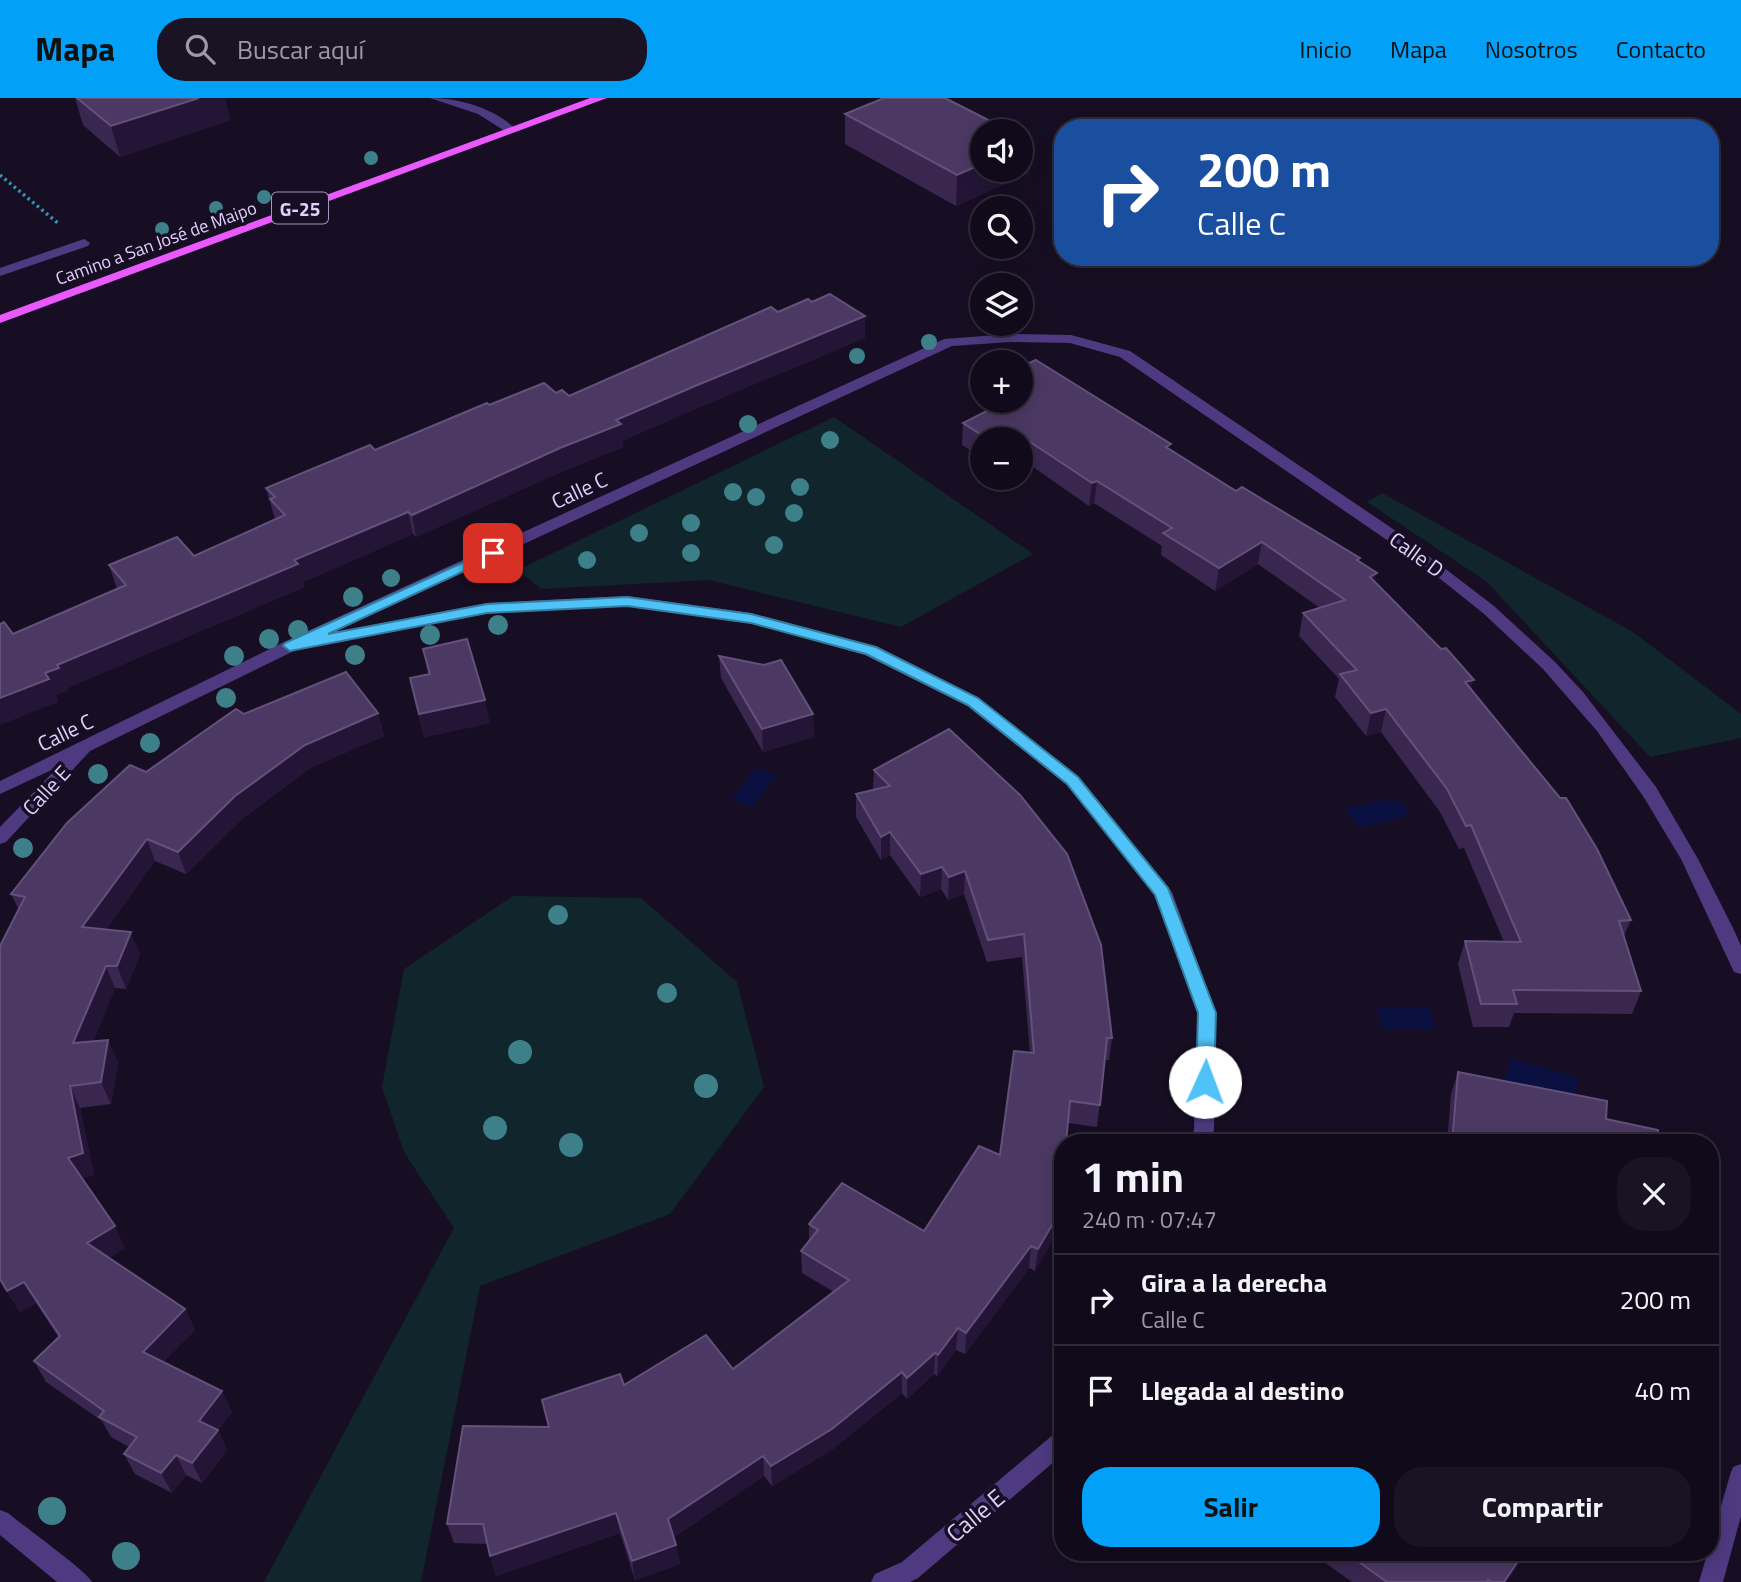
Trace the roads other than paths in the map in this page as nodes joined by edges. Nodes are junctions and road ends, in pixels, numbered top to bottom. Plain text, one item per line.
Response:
1 (436, 98) edge
2 (601, 98) edge
3 (512, 131) junction
4 (83, 243) dead end
5 (0, 272) edge
6 (0, 318) edge
7 (949, 342) joint
8 (290, 646) junction
9 (92, 742) junction
10 (0, 788) edge
11 (0, 838) edge
12 (1741, 967) edge
13 (1203, 1134) edge
14 (1054, 1448) edge
15 (1741, 1475) edge
16 (0, 1521) edge
17 (1719, 1553) edge
18 (1717, 1561) edge
19 (80, 1582) edge
20 (883, 1582) edge
21 (1711, 1582) edge

1 - 3 street
2 - 3 main road, Camino a San José de Maipo / G-25
3 - 6 main road, Camino a San José de Maipo / G-25
4 - 5 street
7 - 8 street, Calle C
7 - 12 street, Calle D
8 - 9 street, Calle C
8 - 13 street
9 - 10 street, Calle C
9 - 11 street, Calle E
14 - 20 street, Calle E
15 - 17 street
16 - 19 street
18 - 21 street

